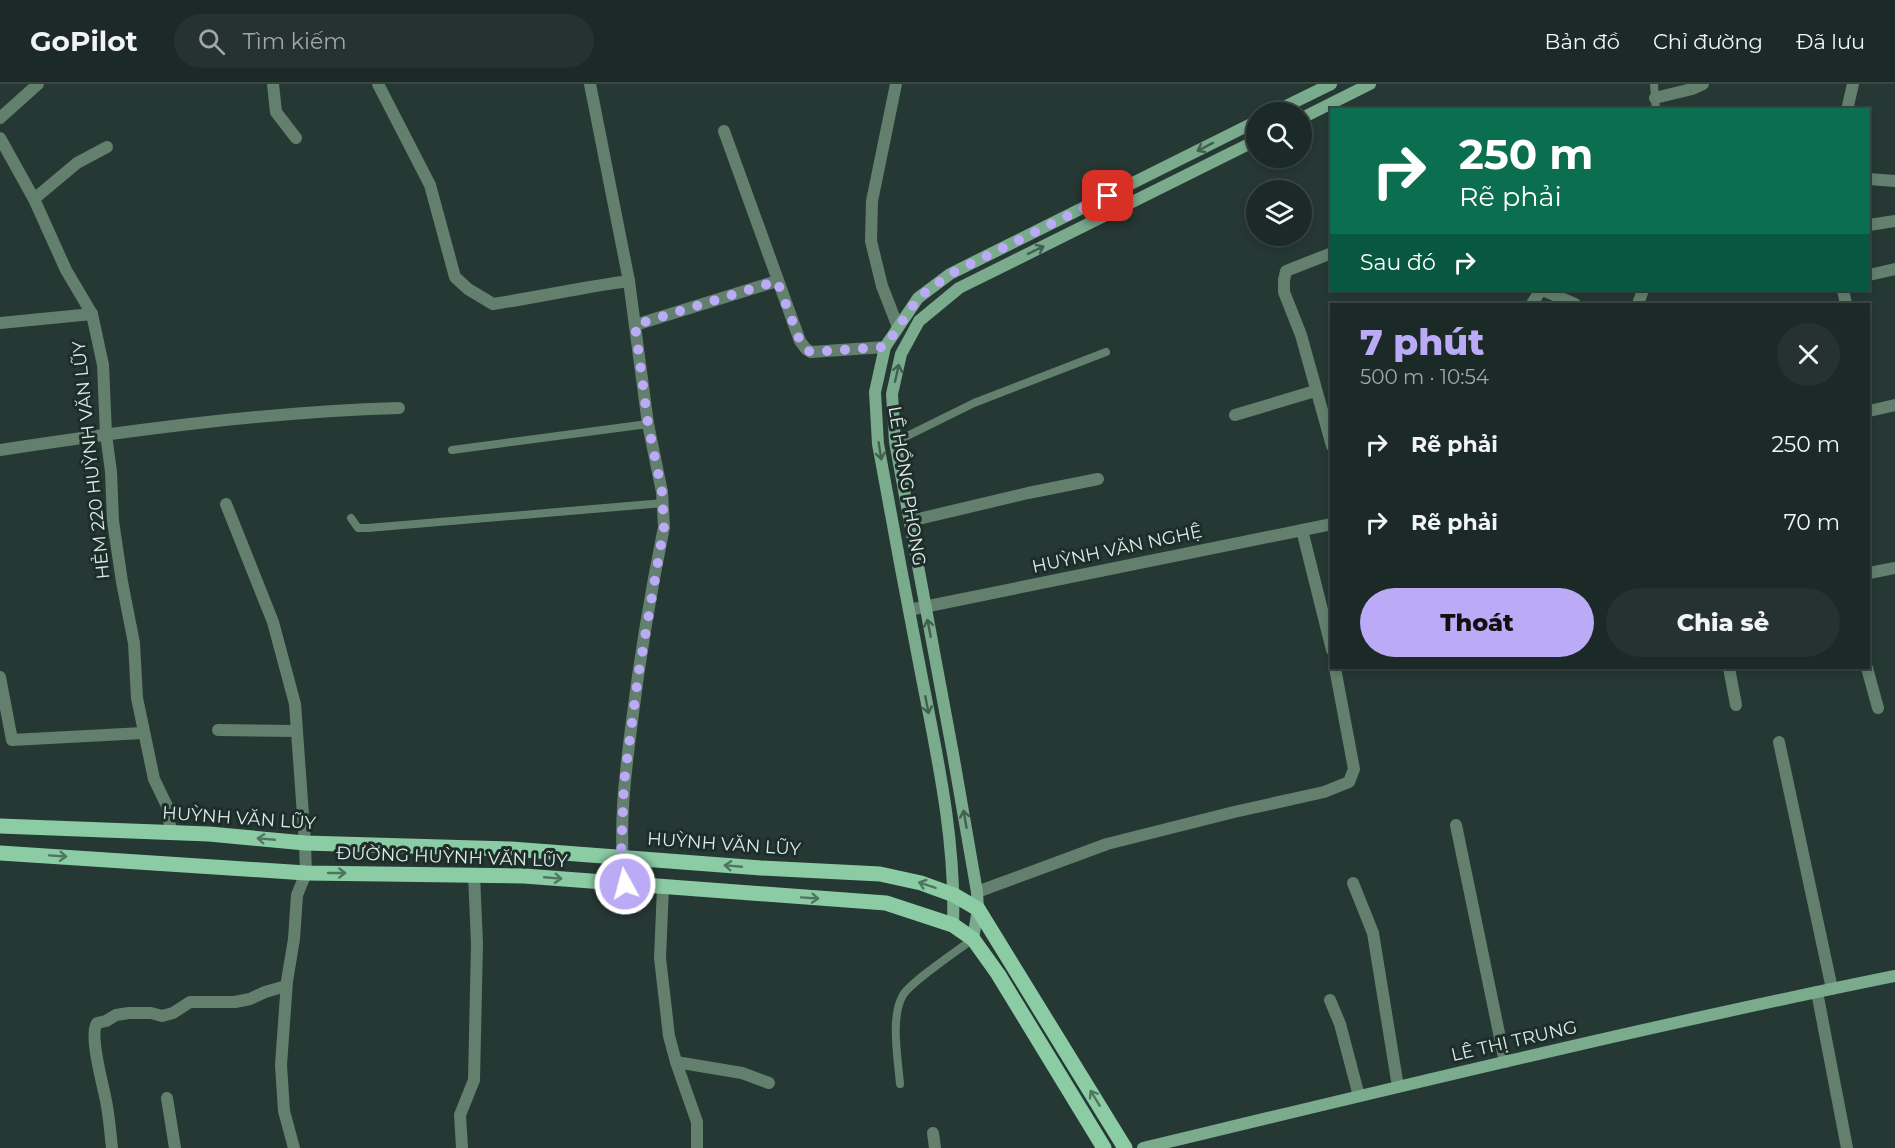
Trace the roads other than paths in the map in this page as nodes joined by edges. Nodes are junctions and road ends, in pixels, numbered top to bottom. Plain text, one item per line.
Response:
1 (38, 84) edge
2 (273, 84) edge
3 (378, 84) edge
4 (590, 84) edge
5 (897, 84) edge
6 (1331, 84) edge
7 (1370, 84) edge
8 (1654, 84) edge
9 (1703, 84) edge
10 (1853, 84) edge
11 (1294, 102) edge
12 (1656, 104) edge
13 (1847, 108) edge
14 (1312, 113) edge
15 (0, 118) edge
16 (1246, 126) edge
17 (724, 131) dead end
18 (0, 138) edge
19 (296, 138) dead end
20 (1246, 145) edge
21 (107, 147) dead end
22 (1870, 179) edge
23 (1895, 181) edge
24 (34, 199) junction
25 (1895, 221) edge
26 (1870, 225) edge
27 (1330, 254) edge
28 (1895, 269) edge
29 (1870, 275) edge
30 (629, 281) junction
31 (777, 281) junction
32 (1545, 291) edge
33 (1573, 303) edge
34 (92, 314) junction
35 (0, 323) edge
36 (635, 325) junction
37 (898, 327) junction
38 (885, 347) junction
39 (1106, 352) dead end
40 (1315, 391) junction
41 (1895, 405) edge
42 (399, 408) dead end
43 (1870, 411) edge
44 (1235, 416) dead end
45 (648, 424) junction
46 (106, 434) junction
47 (1330, 440) edge
48 (895, 442) junction
49 (0, 450) edge
50 (452, 450) dead end
51 (1098, 479) dead end
52 (664, 503) junction
53 (226, 504) dead end
54 (351, 518) dead end
55 (910, 521) junction
56 (1330, 524) edge
57 (1302, 530) junction
58 (1895, 568) edge
59 (1870, 573) edge
60 (926, 607) junction
61 (909, 610) junction
62 (1330, 642) edge
63 (1335, 669) edge
64 (1729, 669) edge
65 (1867, 669) edge
66 (0, 677) edge
67 (1736, 705) dead end
68 (1878, 708) dead end
69 (218, 730) dead end
70 (297, 731) junction
71 (143, 733) junction
72 (1779, 742) dead end
73 (1456, 825) dead end
74 (0, 826) edge
75 (171, 832) junction
76 (305, 843) junction
77 (0, 853) edge
78 (621, 856) junction
79 (306, 873) junction
80 (474, 874) junction
81 (1353, 883) dead end
82 (625, 884) junction
83 (663, 887) junction
84 (977, 892) junction
85 (954, 895) junction
86 (978, 909) junction
87 (953, 925) junction
88 (973, 939) junction
89 (1895, 976) edge
90 (286, 986) junction
91 (1832, 989) junction
92 (1817, 992) junction
93 (1330, 1000) dead end
94 (676, 1062) junction
95 (1505, 1062) junction
96 (769, 1083) dead end
97 (900, 1084) dead end
98 (1398, 1087) junction
99 (1359, 1096) junction
100 (167, 1098) dead end
101 (933, 1133) dead end
102 (112, 1148) edge
103 (175, 1148) edge
104 (294, 1148) edge
105 (462, 1148) edge
106 (697, 1148) edge
107 (935, 1148) edge
108 (1104, 1148) edge
109 (1125, 1148) edge
110 (1143, 1148) edge
111 (1847, 1148) edge

1 - 15 street
2 - 19 street
3 - 30 street
4 - 30 street
5 - 37 street
6 - 11 street
7 - 14 street
8 - 12 lane
9 - 12 street
10 - 13 street
16 -> 37 street, LÊ HỒNG PHONG
17 - 31 street
18 - 24 street, HẺM 220 HUỲNH VĂN LŨY
48 -> 20 street, LÊ HỒNG PHONG
21 - 24 street
22 - 23 street
24 - 34 street, HẺM 220 HUỲNH VĂN LŨY
25 - 26 street
27 - 40 street
28 - 29 street
30 - 36 street
31 - 36 street
31 - 38 street
32 - 33 street
34 - 35 street
34 - 46 street, HẺM 220 HUỲNH VĂN LŨY
36 - 45 street
37 - 38 street, LÊ HỒNG PHONG
38 -> 61 street, LÊ HỒNG PHONG
39 - 48 lane
40 - 44 street
40 - 47 street
41 - 43 street
42 - 46 street
45 - 50 lane
45 - 52 street
46 - 49 street
46 - 71 street, HẺM 220 HUỲNH VĂN LŨY
48 - 55 street, LÊ HỒNG PHONG
51 - 55 street
52 - 54 lane
52 - 78 street
53 - 70 street
55 - 60 street, LÊ HỒNG PHONG
56 - 57 street, HUỲNH VĂN NGHỆ
57 - 60 street, HUỲNH VĂN NGHỆ
57 - 62 street
58 - 59 street
60 - 61 street, HUỲNH VĂN NGHỆ
84 -> 60 street, LÊ HỒNG PHONG
61 -> 85 street, LÊ HỒNG PHONG
63 - 84 street
64 - 67 street
65 - 68 street
66 - 71 street
69 - 70 street
70 - 76 street
71 - 75 street, HẺM 220 HUỲNH VĂN LŨY
72 - 91 street
73 - 95 street
74 - 75 main road, HUỲNH VĂN LŨY
76 -> 75 main road, HUỲNH VĂN LŨY
76 - 78 main road, HUỲNH VĂN LŨY
76 - 79 street
77 -> 79 main road, ĐƯỜNG HUỲNH VĂN LŨY
78 - 82 street
85 -> 78 main road, HUỲNH VĂN LŨY
79 -> 80 main road, ĐƯỜNG HUỲNH VĂN LŨY
79 - 90 street
80 -> 82 main road, ĐƯỜNG HUỲNH VĂN LŨY
80 - 105 street
81 - 98 street
82 - 83 main road, ĐƯỜNG HUỲNH VĂN LŨY
83 -> 87 main road, ĐƯỜNG HUỲNH VĂN LŨY
83 - 94 street
84 - 86 street, LÊ HỒNG PHONG
85 - 86 main road, HUỲNH VĂN LŨY
85 - 87 street, LÊ HỒNG PHONG
86 - 88 street, LÊ HỒNG PHONG
109 -> 86 main road, HUỲNH VĂN LŨY
87 - 88 main road, ĐƯỜNG HUỲNH VĂN LŨY
88 - 97 lane
88 - 108 main road, ĐƯỜNG HUỲNH VĂN LŨY
89 - 91 street, LÊ THỊ TRUNG
90 - 102 street
90 - 104 street
91 - 92 street, LÊ THỊ TRUNG
92 - 95 street, LÊ THỊ TRUNG
92 - 111 street
93 - 99 street
94 - 96 street
94 - 106 street
95 - 98 street, LÊ THỊ TRUNG
98 - 99 street, LÊ THỊ TRUNG
99 - 110 street, LÊ THỊ TRUNG
100 - 103 street
101 - 107 street

